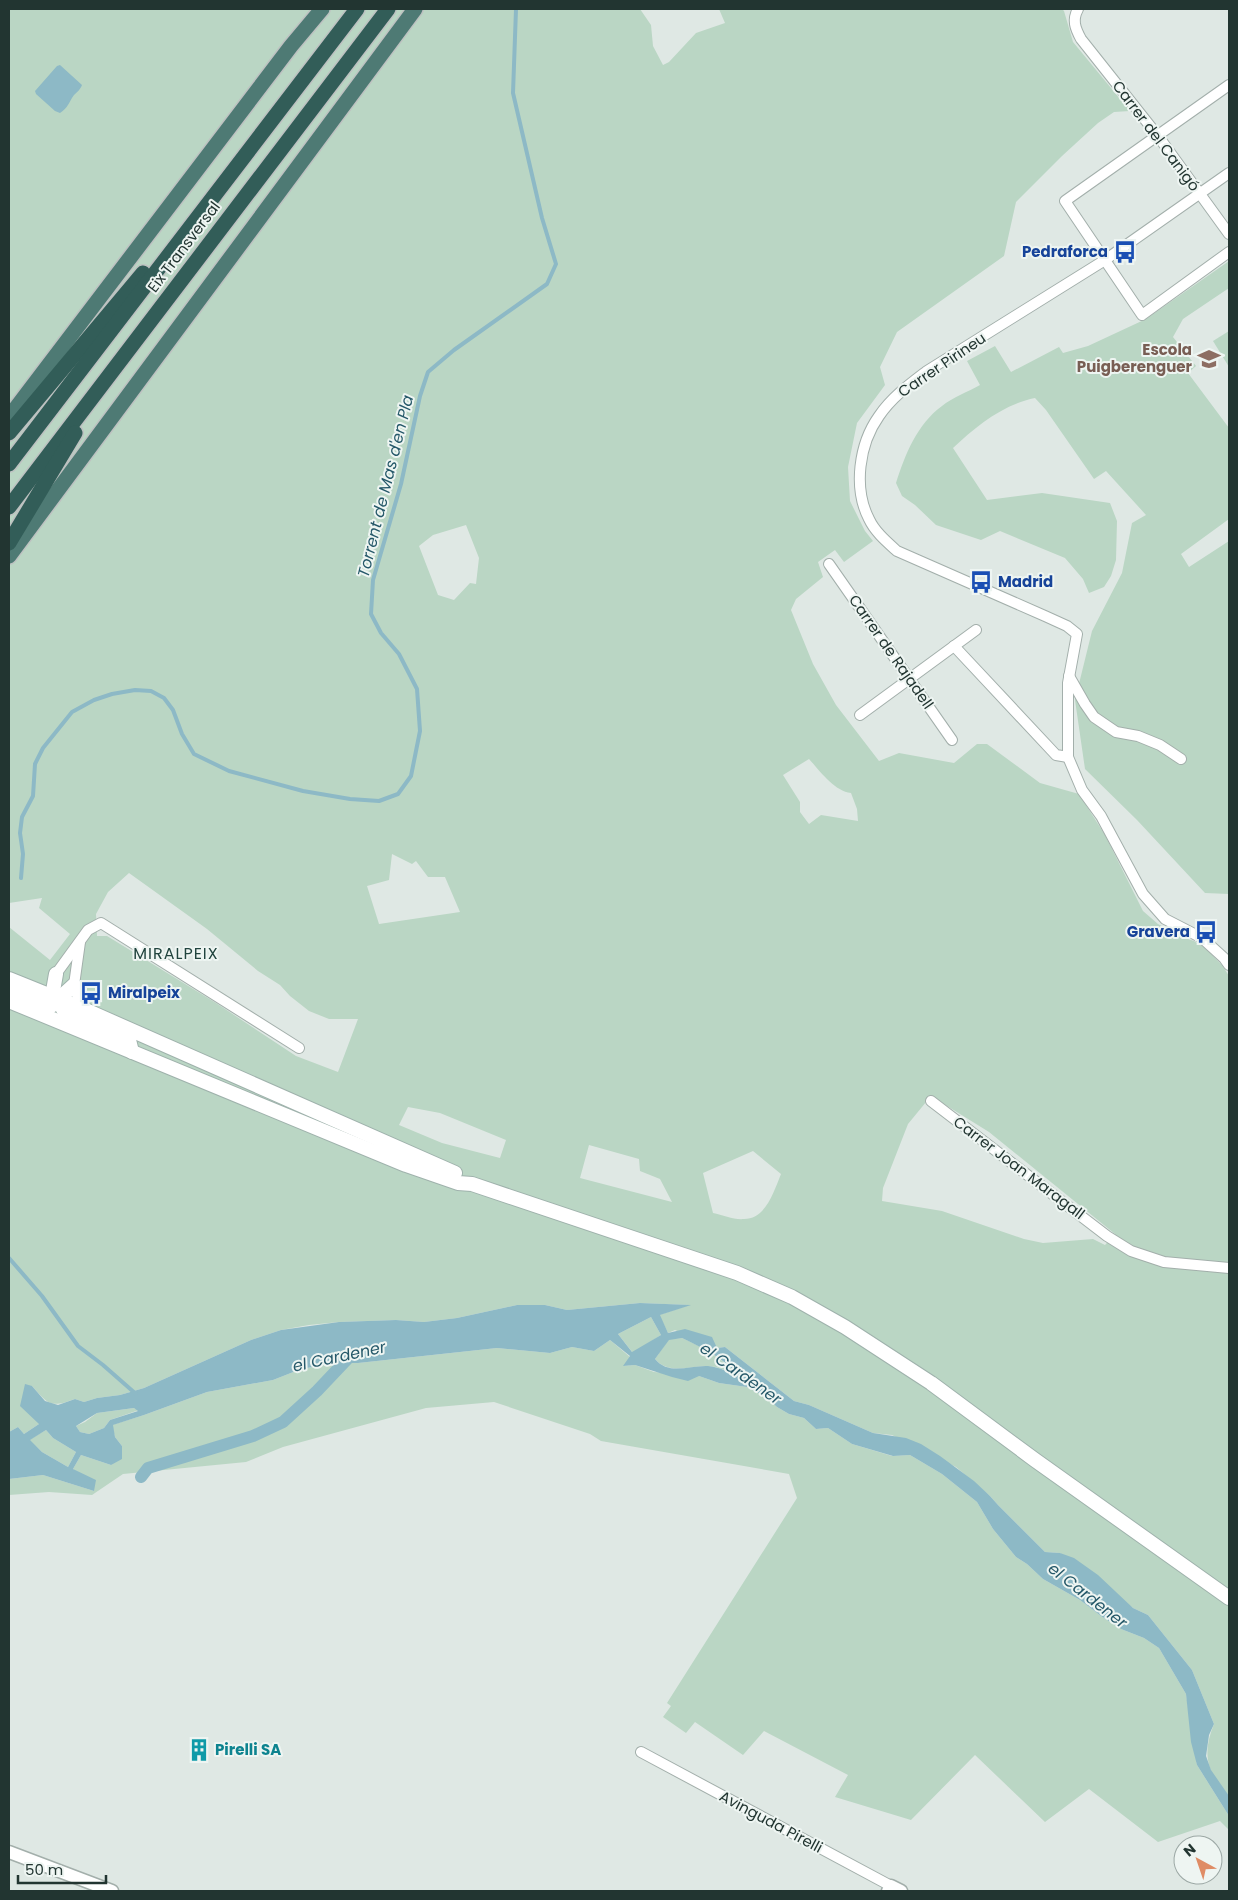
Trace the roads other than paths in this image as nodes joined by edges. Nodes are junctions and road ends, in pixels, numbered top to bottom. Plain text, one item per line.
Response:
1 (322, 9) edge
2 (357, 9) edge
3 (388, 9) edge
4 (415, 9) edge
5 (1078, 9) edge
6 (1229, 85) edge
7 (1158, 136) junction
8 (1229, 173) edge
9 (1199, 193) junction
10 (198, 216) junction
11 (1229, 234) edge
12 (1229, 252) edge
13 (1106, 260) junction
14 (116, 365) junction
15 (9, 417) edge
16 (9, 433) edge
17 (9, 464) edge
18 (9, 507) edge
19 (9, 543) edge
20 (9, 556) edge
21 (829, 564) dead end
22 (976, 630) dead end
23 (954, 646) junction
24 (1069, 676) junction
25 (910, 680) junction
26 (860, 715) dead end
27 (952, 740) dead end
28 (1068, 757) junction
29 (1181, 759) dead end
30 (80, 941) junction
31 (1229, 965) edge
32 (56, 974) joint
33 (9, 979) edge
34 (74, 984) junction
35 (9, 990) edge
36 (59, 999) junction
37 (9, 1002) edge
38 (81, 1008) junction
39 (299, 1048) dead end
40 (132, 1052) junction
41 (931, 1101) dead end
42 (472, 1184) junction
43 (1229, 1268) edge
44 (1229, 1598) edge
45 (641, 1752) dead end
46 (9, 1852) edge
47 (893, 1890) edge
48 (112, 1891) edge

1 - 15 highway
2 - 10 highway, Eix Transversal
3 - 14 highway, Eix Transversal
4 - 20 highway
5 - 7 street, Carrer del Canigó
6 - 7 street
7 - 9 street, Carrer del Canigó
7 - 13 street
8 - 9 street, Carrer Pirineu
9 - 11 street, Carrer del Canigó
9 - 13 street, Carrer Pirineu
10 - 16 highway
10 - 17 highway, Eix Transversal
12 - 13 street
13 - 24 street, Carrer Pirineu
14 - 18 highway, Eix Transversal
14 - 19 highway
21 - 25 street, Carrer de Rajadell
22 - 23 street
23 - 25 street
23 - 28 street
24 - 28 street
24 - 29 street
25 - 26 street
25 - 27 street, Carrer de Rajadell
28 - 31 street
30 - 32 street
30 - 34 street
30 - 39 street
32 - 36 main road
33 - 36 main road
34 - 36 main road
34 - 38 street
35 - 36 main road
36 - 38 main road
36 - 40 main road
37 - 40 main road
38 - 42 main road
40 - 42 main road
41 - 43 street, Carrer Joan Maragall
42 - 44 main road
45 - 47 street, Avinguda Pirelli
46 - 48 street

